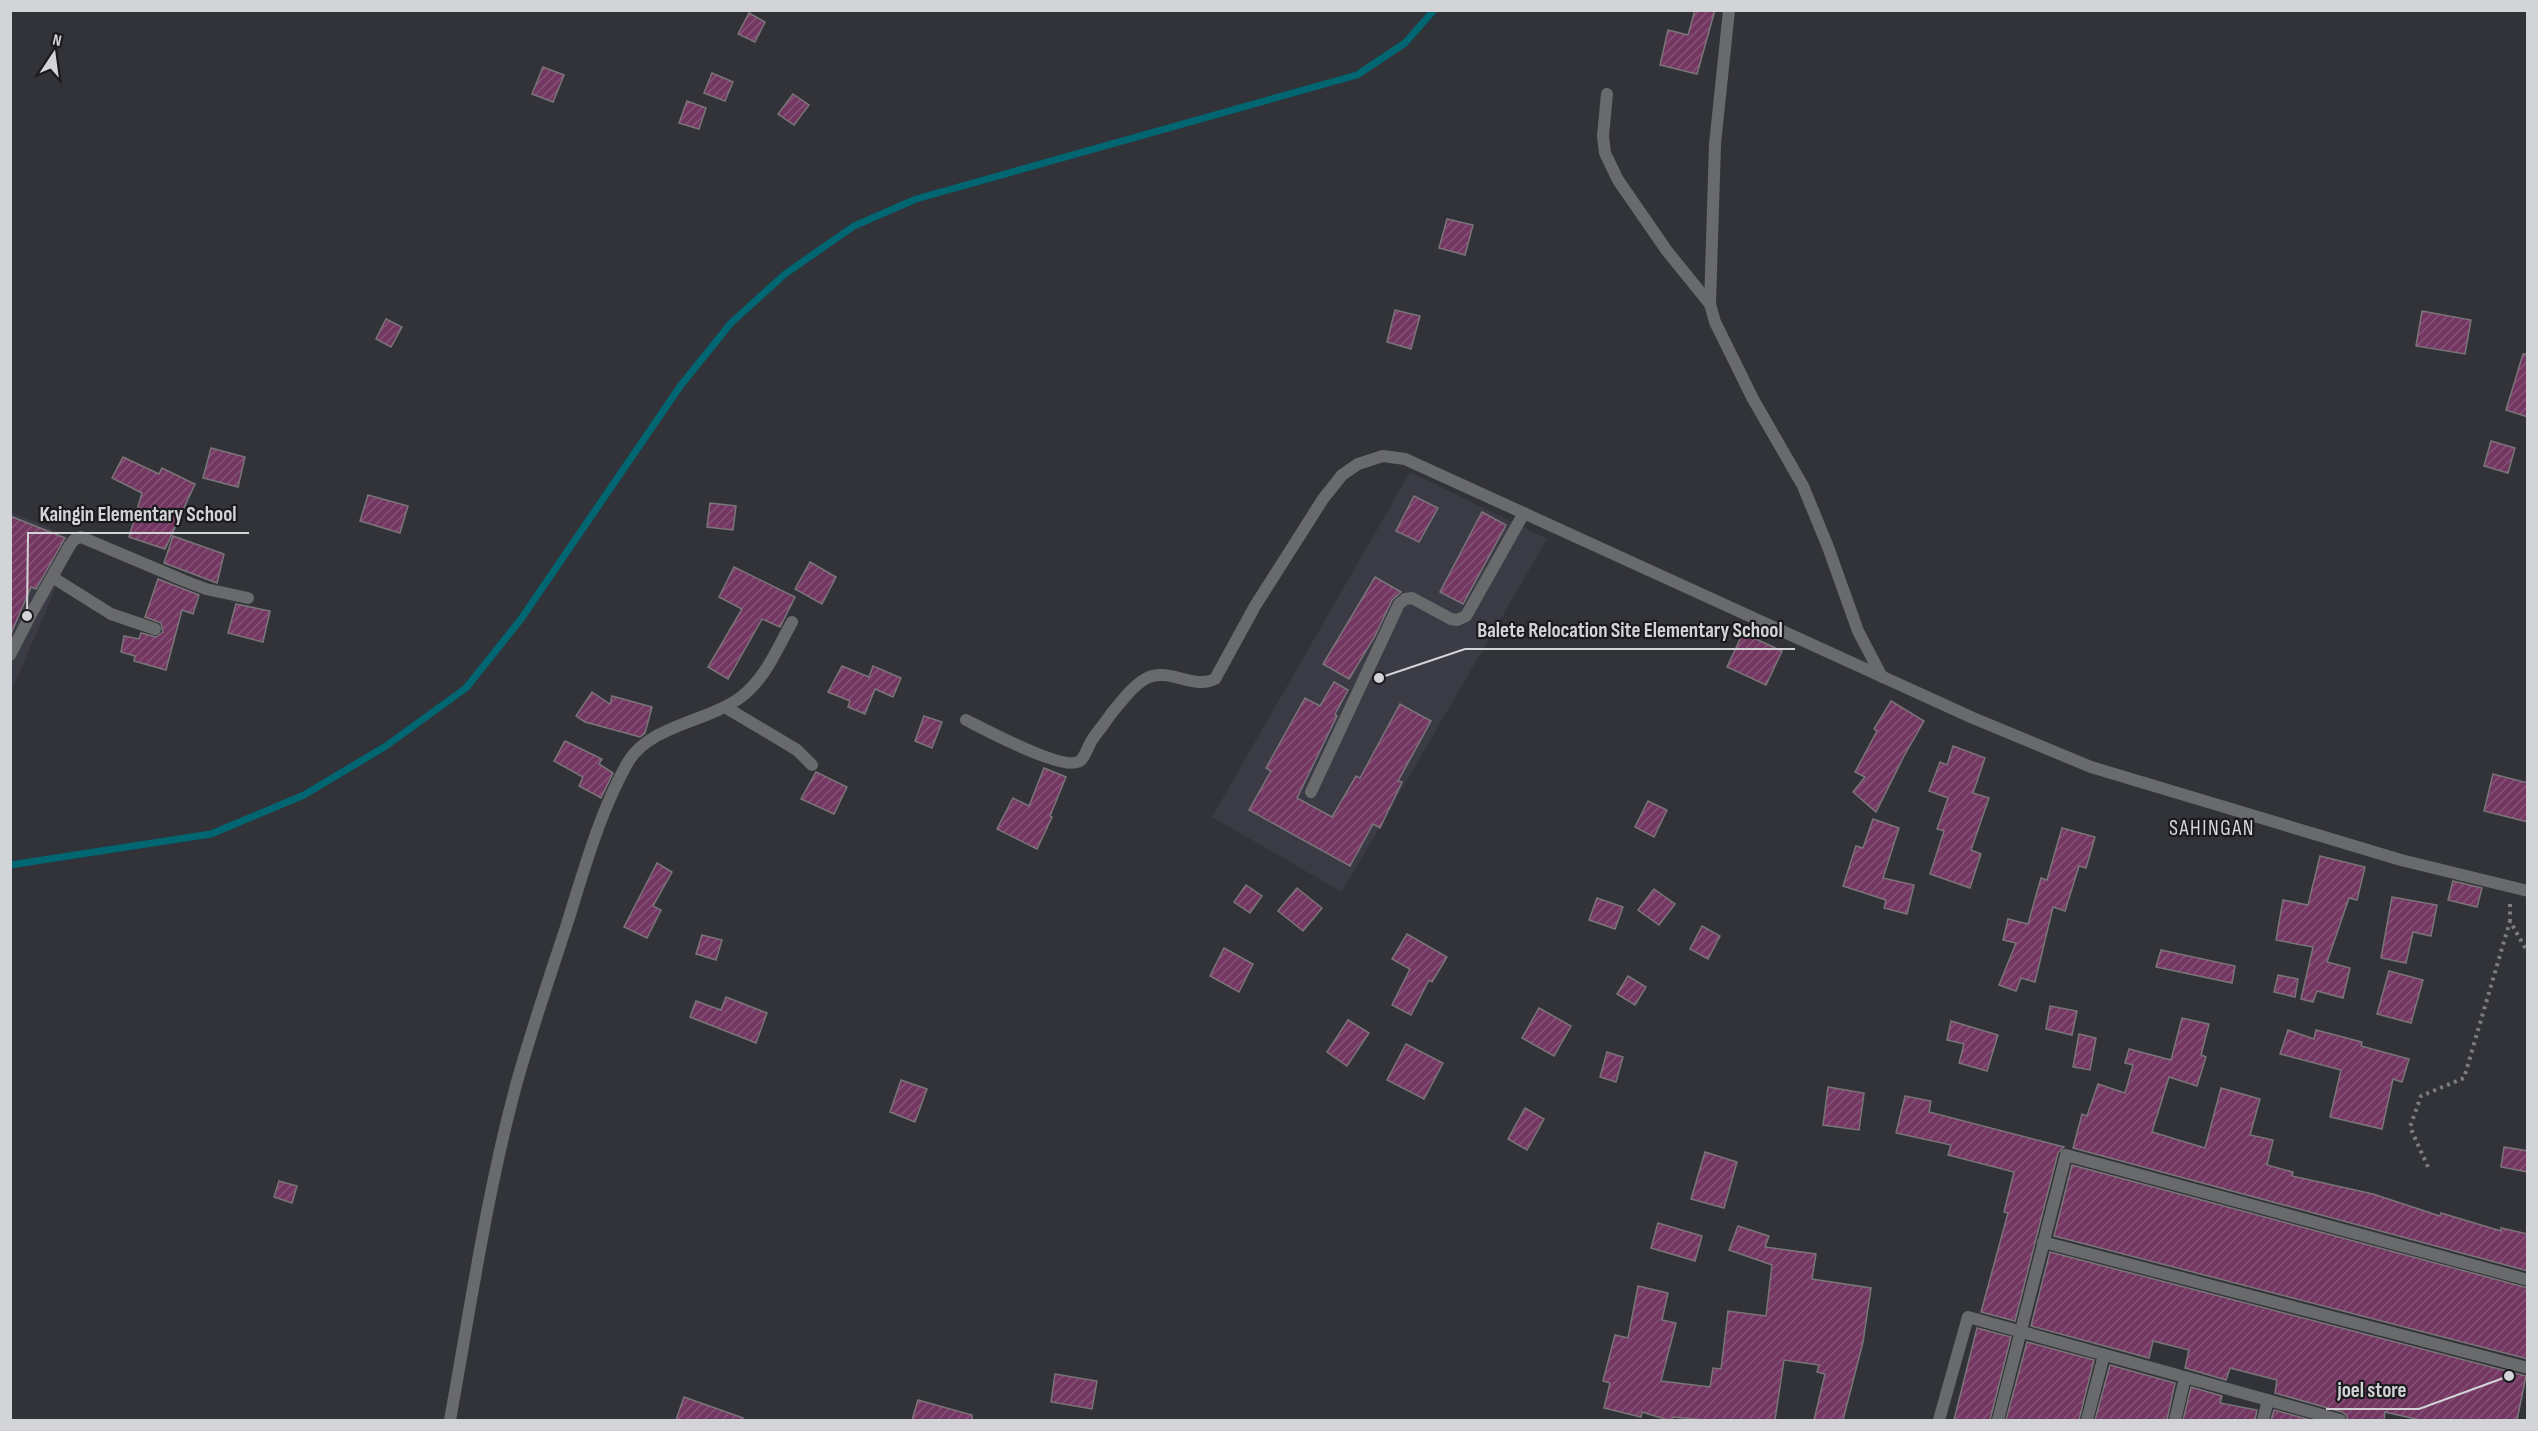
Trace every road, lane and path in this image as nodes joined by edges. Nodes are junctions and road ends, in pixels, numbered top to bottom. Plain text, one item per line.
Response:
1 (1729, 10) edge
2 (1607, 94) dead end
3 (1710, 304) junction
4 (1524, 513) junction
5 (52, 577) junction
6 (248, 598) dead end
7 (792, 622) dead end
8 (155, 629) dead end
9 (10, 655) edge
10 (1882, 676) junction
11 (725, 707) junction
12 (966, 720) dead end
13 (812, 765) dead end
14 (1311, 792) dead end
15 (2509, 886) junction
16 (2528, 891) edge
17 (2510, 921) junction
18 (2528, 953) edge
19 (2428, 1167) dead end
20 (2043, 1242) junction
21 (2528, 1281) edge
22 (2021, 1332) junction
23 (2104, 1355) junction
24 (2528, 1368) edge
25 (2185, 1378) junction
26 (2268, 1400) junction
27 (450, 1420) edge
28 (1939, 1420) edge
29 (1998, 1420) edge
30 (2087, 1420) edge
31 (2175, 1420) edge
32 (2263, 1420) edge
33 (2340, 1420) edge

1 - 3 street
2 - 3 street
3 - 10 street
4 - 10 street
4 - 12 street
4 - 14 street
5 - 6 street
5 - 8 street
5 - 9 street
7 - 11 street
10 - 15 street
11 - 13 street
11 - 27 street
15 - 16 street
15 - 17 path
17 - 18 path
17 - 19 path
20 - 21 street
20 - 22 street
20 - 24 street
22 - 23 street
22 - 28 street
22 - 29 street
23 - 25 street
23 - 30 street
25 - 26 street
25 - 31 street
26 - 32 street
26 - 33 street

